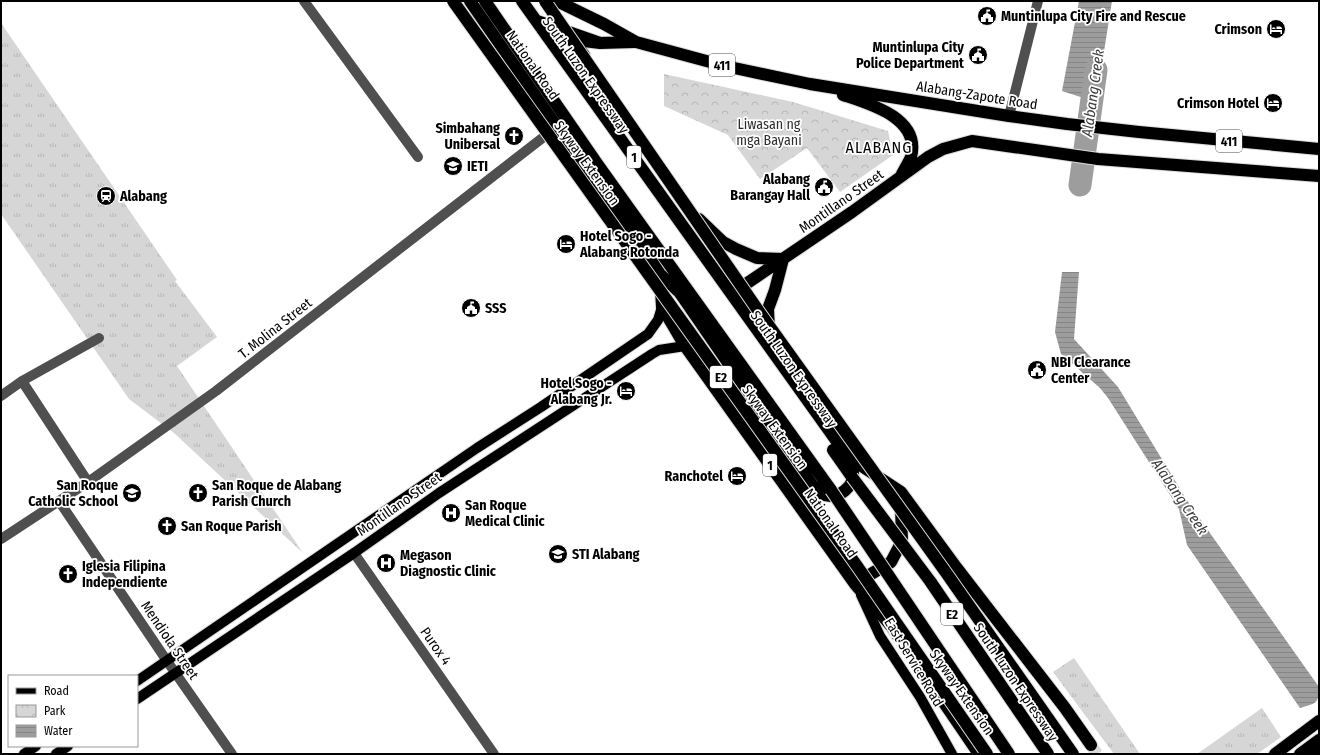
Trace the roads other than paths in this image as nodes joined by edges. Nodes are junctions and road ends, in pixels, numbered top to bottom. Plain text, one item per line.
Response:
1 (304, 1) edge
2 (453, 1) edge
3 (470, 1) edge
4 (485, 1) edge
5 (516, 1) edge
6 (522, 1) edge
7 (545, 1) edge
8 (557, 1) edge
9 (1038, 1) edge
10 (537, 21) junction
11 (636, 42) junction
12 (600, 43) junction
13 (810, 84) junction
14 (1009, 116) junction
15 (557, 127) junction
16 (1319, 149) edge
17 (418, 156) dead end
18 (901, 176) junction
19 (1319, 176) edge
20 (783, 259) junction
21 (660, 274) junction
22 (731, 294) junction
23 (662, 307) junction
24 (648, 334) junction
25 (99, 338) dead end
26 (685, 346) junction
27 (659, 350) junction
28 (777, 359) junction
29 (22, 381) junction
30 (1, 396) edge
31 (848, 457) junction
32 (88, 482) junction
33 (901, 492) junction
34 (59, 501) junction
35 (1, 539) edge
36 (336, 544) junction
37 (318, 556) junction
38 (350, 556) junction
39 (329, 570) junction
40 (855, 584) junction
41 (167, 661) junction
42 (175, 674) junction
43 (138, 680) edge
44 (138, 698) edge
45 (1319, 721) edge
46 (1319, 740) edge
47 (1091, 745) tunnel mouth
48 (34, 747) edge
49 (66, 747) edge
50 (1319, 752) edge
51 (24, 754) edge
52 (56, 754) edge
53 (232, 754) edge
54 (494, 754) edge
55 (952, 754) edge
56 (979, 754) edge
57 (987, 754) edge
58 (1009, 754) edge
59 (1048, 754) edge
60 (1073, 754) edge
61 (1275, 754) edge
62 (1300, 754) edge
63 (1316, 754) edge

1 - 17 street
2 - 57 highway, Skyway Extension / E2, bridge
3 - 15 highway, National Road
4 - 58 highway, E2, bridge
5 - 59 highway, South Luzon Expressway / E2, bridge
6 - 10 highway, National Road / 1
7 - 60 highway, E2, bridge
8 - 11 highway, Alabang-Zapote Road / 411
9 - 14 street
10 - 12 highway, Alabang-Zapote Road / 411
10 - 22 highway, National Road / 1
11 - 12 highway, Alabang-Zapote Road / 411
11 - 13 highway, Alabang-Zapote Road / 411
12 - 20 highway
13 - 14 highway, Alabang-Zapote Road / 411
13 - 18 highway
14 - 16 highway, Alabang-Zapote Road / 411
15 - 21 highway, National Road
15 - 32 street, T. Molina Street
18 - 19 highway, Montillano Street / 411
18 - 20 highway, Montillano Street / 411
20 - 22 highway, Montillano Street / 411
20 - 28 highway
21 - 23 highway, National Road / 1
21 - 31 highway
22 - 28 highway, National Road / 1
23 - 24 main road, Montillano Street
23 - 26 highway, National Road / 1
24 - 27 main road
24 - 36 main road, Montillano Street
25 - 29 street
26 - 27 main road, Montillano Street
26 - 40 highway, National Road / 1
27 - 38 main road, Montillano Street
28 - 31 highway, National Road / 1
29 - 30 street
29 - 32 street
31 - 33 highway, National Road / 1
32 - 34 street, T. Molina Street
33 - 40 highway
33 - 47 highway
34 - 35 street, T. Molina Street
34 - 41 street, Mendiola Street
36 - 37 main road, Montillano Street
36 - 38 main road
37 - 39 main road
37 - 41 main road, Montillano Street
38 - 39 main road, Montillano Street
38 - 54 street, Purox 4
39 - 42 main road, Montillano Street
40 - 55 main road, East Service Road
40 - 56 highway, National Road
41 - 42 street, Mendiola Street
41 - 43 main road, Montillano Street
42 - 44 main road, Montillano Street
42 - 53 street, Mendiola Street
45 - 61 highway
46 - 62 highway
48 - 51 main road
49 - 52 main road
50 - 63 highway

